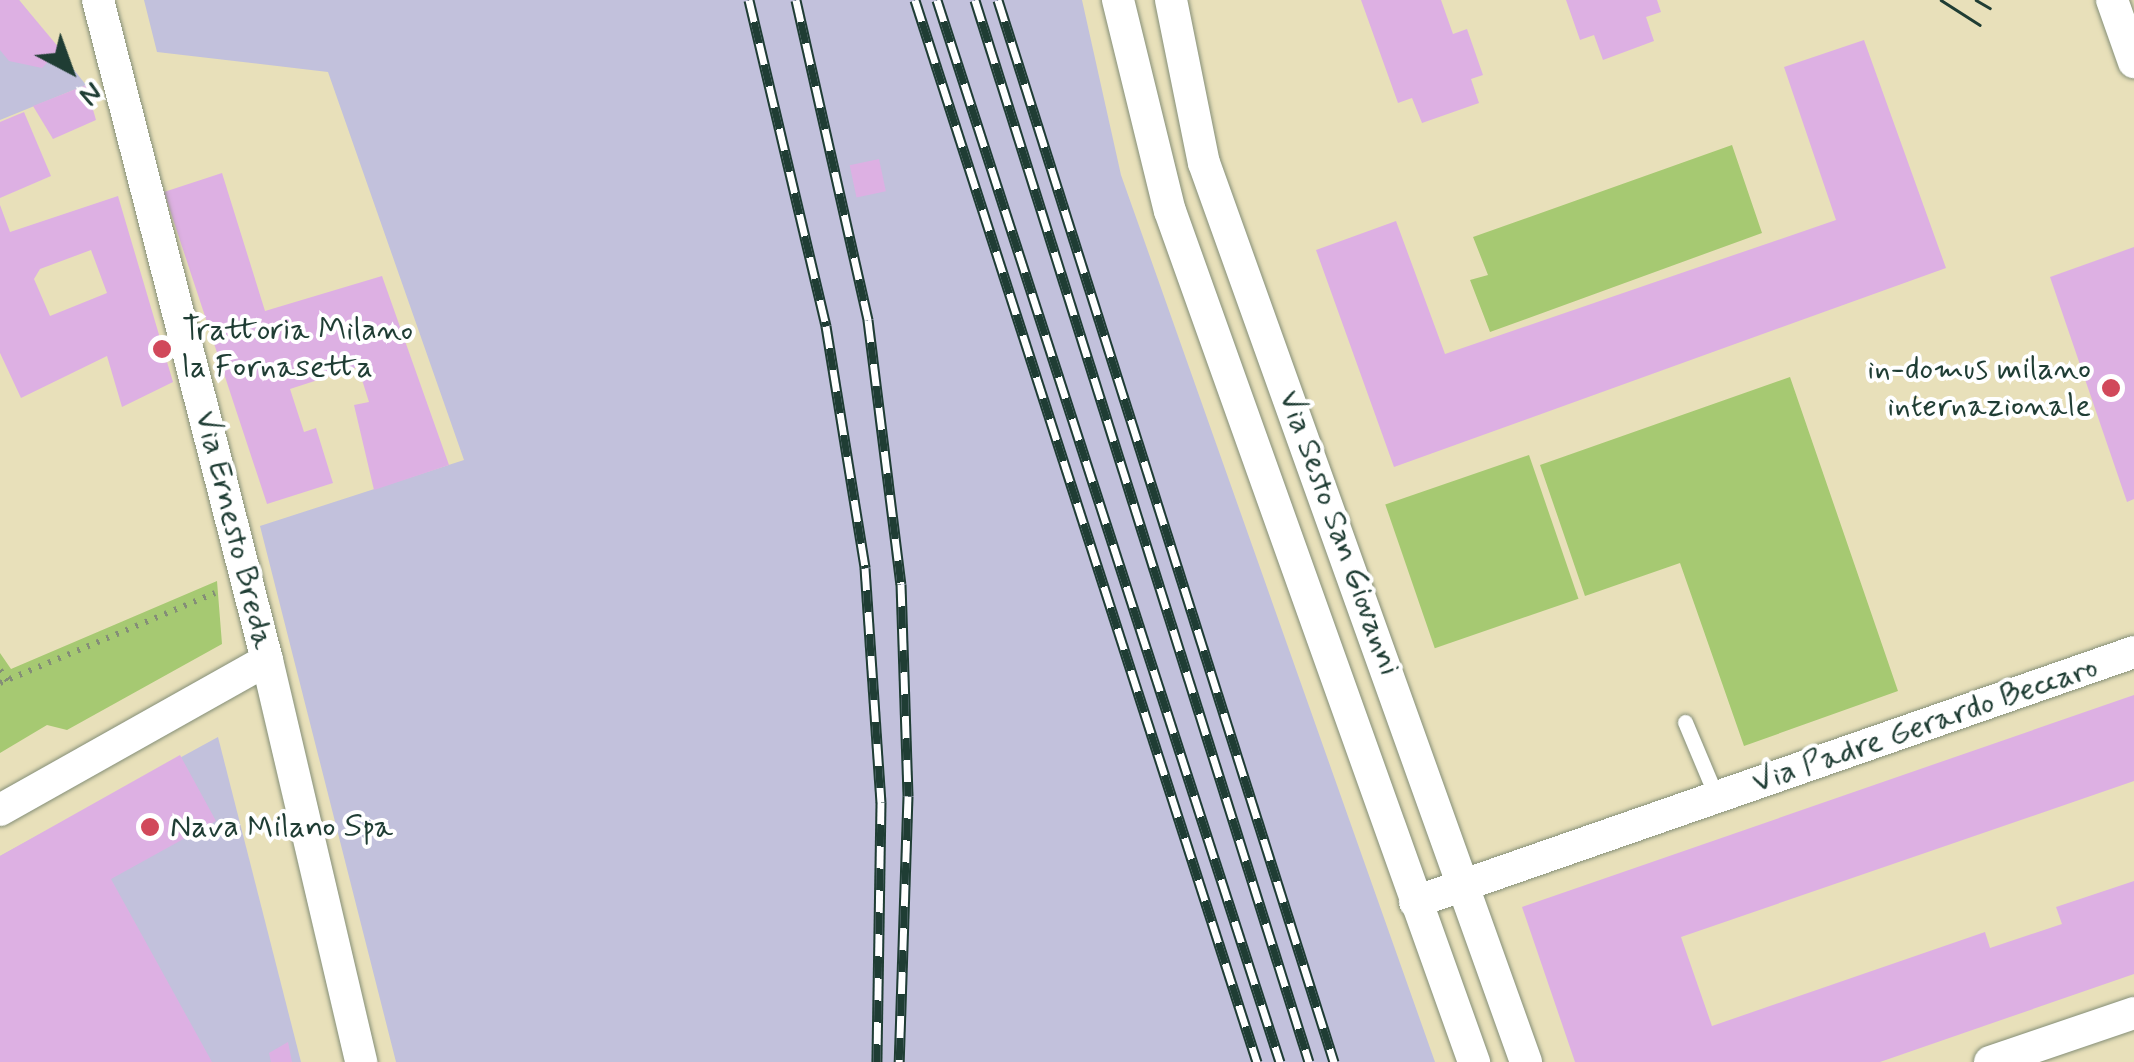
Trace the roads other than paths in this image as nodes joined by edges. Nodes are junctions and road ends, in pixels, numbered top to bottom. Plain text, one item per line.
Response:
1 (98, 0) edge
2 (1118, 0) edge
3 (1171, 0) edge
4 (2114, 0) edge
5 (2134, 62) edge
6 (2134, 652) edge
7 (267, 660) junction
8 (1684, 722) dead end
9 (1717, 798) junction
10 (0, 810) edge
11 (1467, 883) junction
12 (1415, 902) junction
13 (2134, 1013) edge
14 (360, 1062) edge
15 (1474, 1062) edge
16 (1526, 1062) edge
17 (1990, 1062) edge

1 - 7 street, Via Ernesto Breda
2 - 12 street, Via Sesto San Giovanni
3 - 11 street, Via Sesto San Giovanni
4 - 5 street
6 - 9 street, Via Padre Gerardo Beccaro
7 - 10 street
7 - 14 street, Via Ernesto Breda
8 - 9 lane, Via Padre Gerardo Beccaro
9 - 11 street, Via Padre Gerardo Beccaro
11 - 12 street, Via Padre Gerardo Beccaro
11 - 16 street, Via Sesto San Giovanni
12 - 15 street, Via Sesto San Giovanni
13 - 17 street

